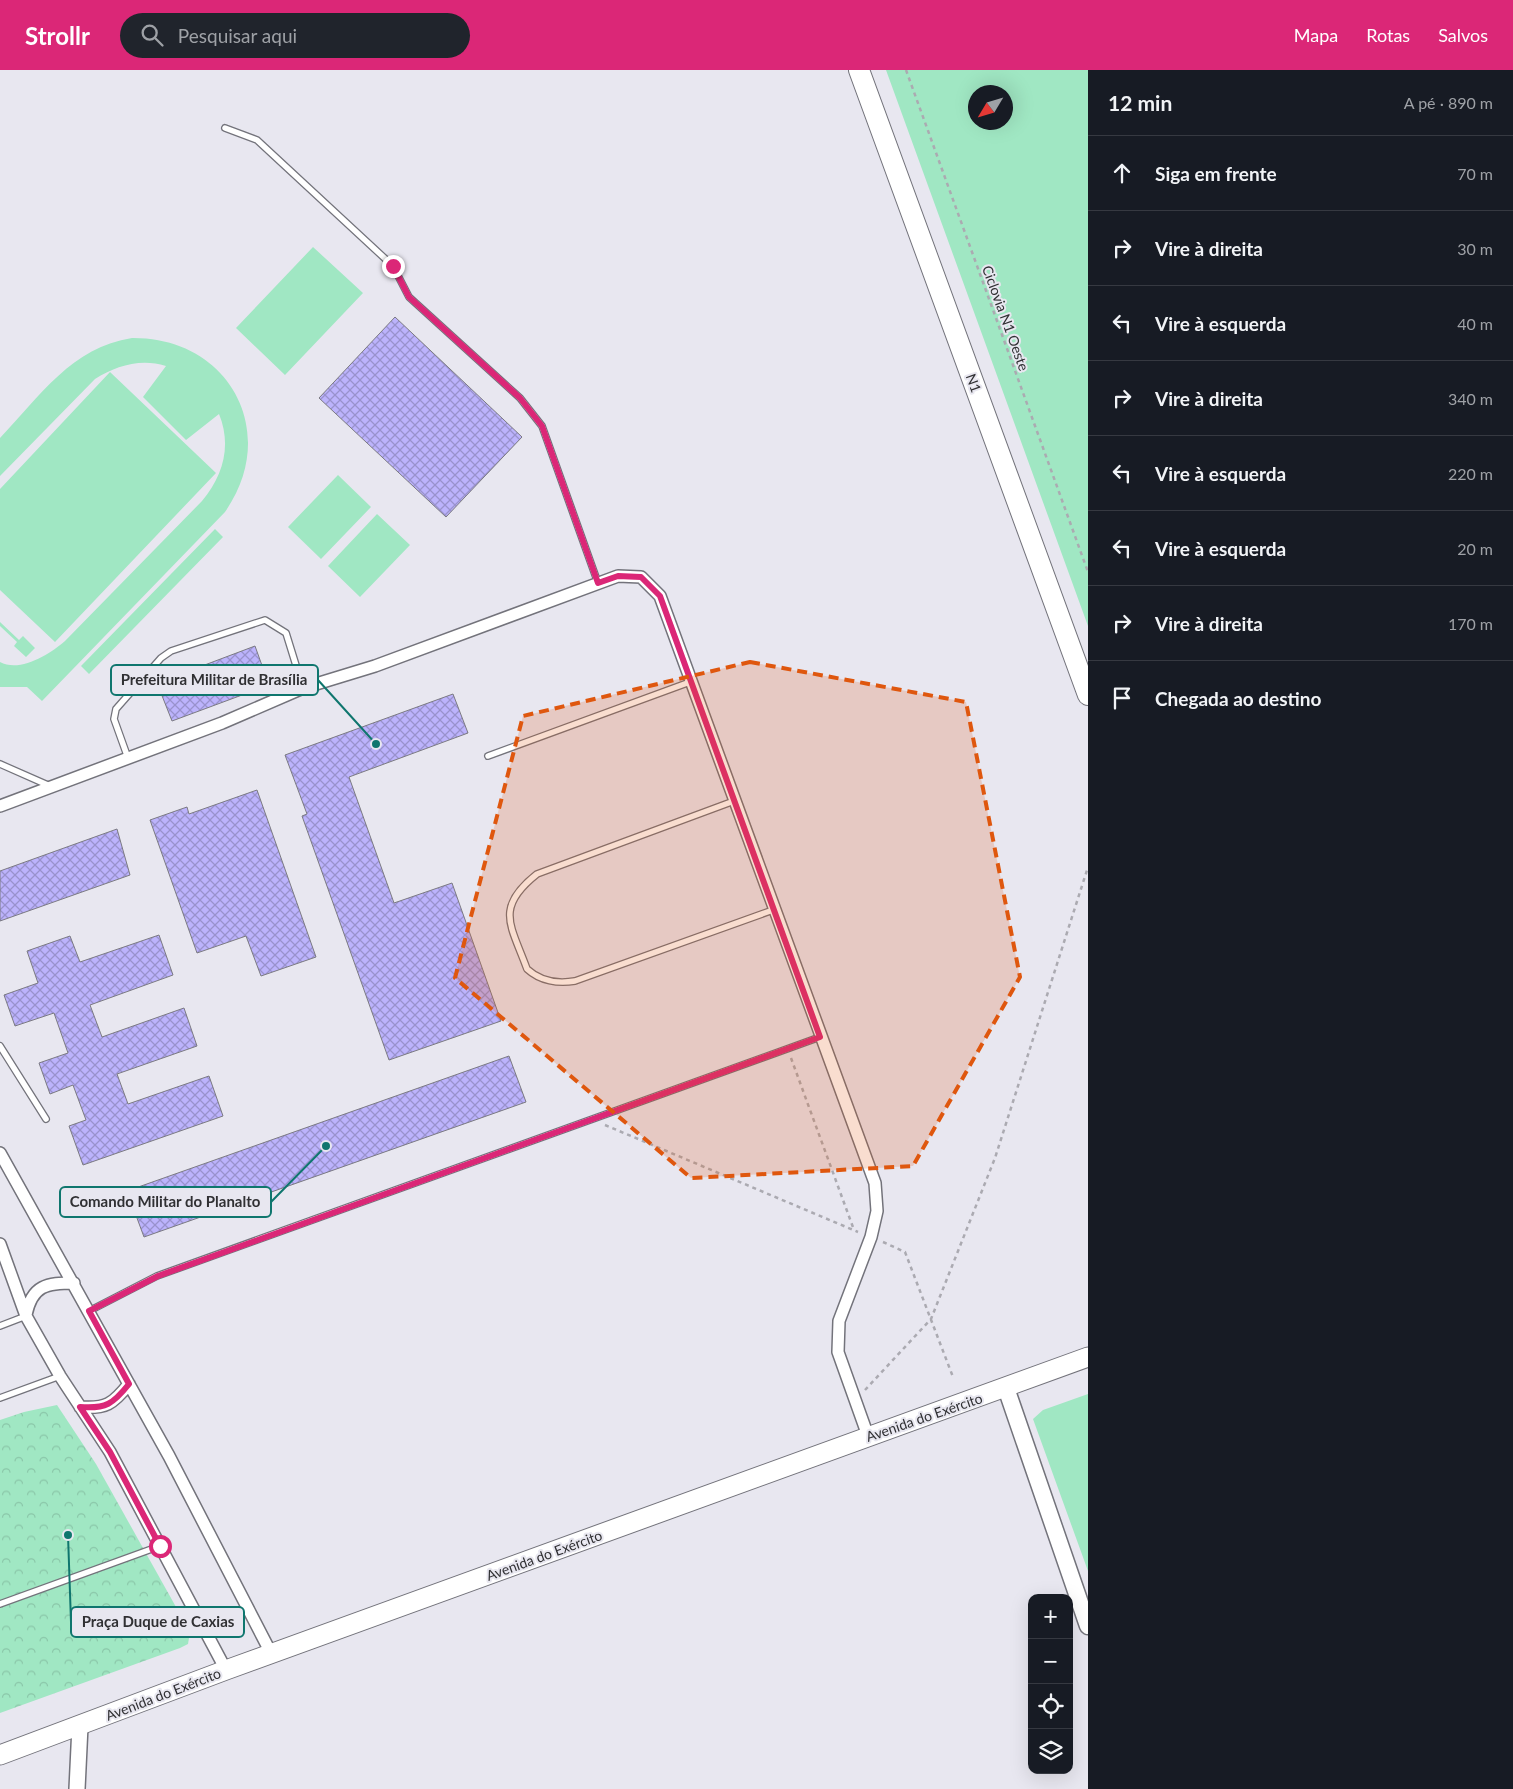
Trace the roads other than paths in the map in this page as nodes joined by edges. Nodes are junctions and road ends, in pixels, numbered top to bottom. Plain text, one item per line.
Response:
1 (859, 70) edge
2 (225, 128) dead end
3 (598, 583) junction
4 (690, 682) junction
5 (303, 688) junction
6 (1088, 695) edge
7 (488, 756) dead end
8 (128, 758) junction
9 (0, 764) edge
10 (52, 787) junction
11 (734, 801) junction
12 (0, 806) edge
13 (774, 910) junction
14 (820, 1037) junction
15 (0, 1046) edge
16 (46, 1119) dead end
17 (0, 1153) edge
18 (0, 1164) edge
19 (16, 1182) junction
20 (0, 1244) edge
21 (74, 1283) junction
22 (89, 1311) junction
23 (26, 1316) junction
24 (0, 1326) edge
25 (1088, 1357) edge
26 (60, 1376) junction
27 (129, 1384) junction
28 (1006, 1388) junction
29 (0, 1398) edge
30 (80, 1407) junction
31 (868, 1436) junction
32 (160, 1546) junction
33 (0, 1604) edge
34 (1088, 1626) edge
35 (272, 1654) junction
36 (226, 1670) junction
37 (80, 1726) junction
38 (0, 1755) edge
39 (77, 1789) edge

1 - 6 highway, N1
2 - 3 lane
3 - 4 street
3 - 5 street
4 - 7 lane
4 - 11 street
5 - 8 street
5 - 8 lane
8 - 10 street
9 - 10 lane
10 - 12 street
11 - 13 street
11 - 13 lane
13 - 14 street
14 - 22 lane
14 - 31 street
15 - 16 lane
17 - 19 street
18 - 19 street
19 - 21 street
20 - 23 street
21 - 22 street
21 - 23 street
22 - 27 street
23 - 24 lane
23 - 26 street
25 - 28 main road, Avenida do Exército
26 - 29 lane
26 - 30 street
27 - 30 street
27 - 35 street
28 - 31 main road, Avenida do Exército
28 - 34 main road
30 - 32 street
31 - 35 main road, Avenida do Exército
32 - 33 lane
32 - 36 street
35 - 36 main road, Avenida do Exército
36 - 37 main road, Avenida do Exército
37 - 38 main road, Avenida do Exército
37 - 39 street

